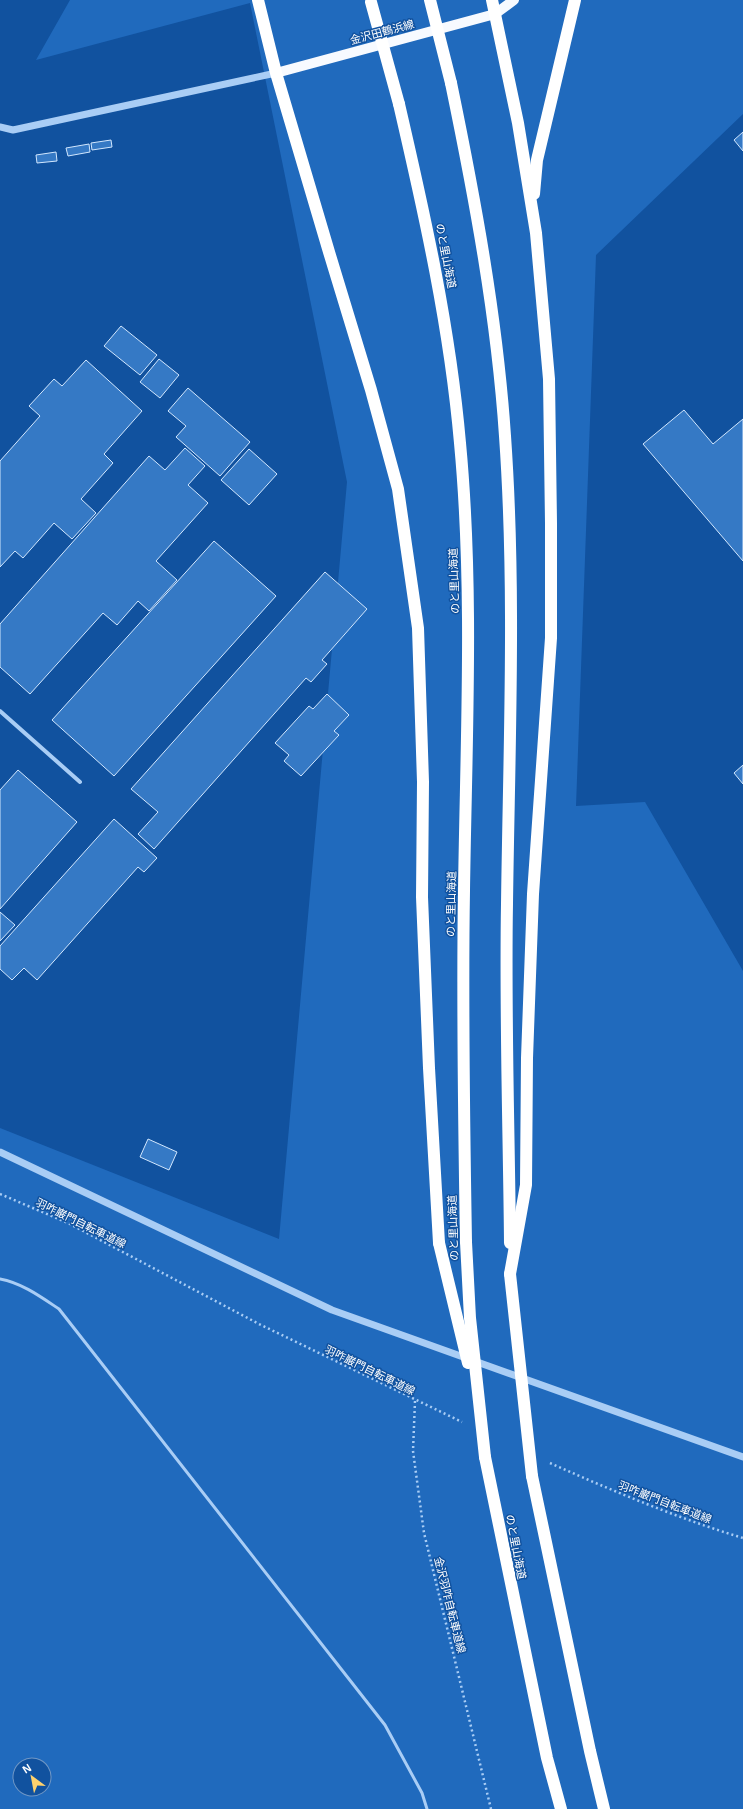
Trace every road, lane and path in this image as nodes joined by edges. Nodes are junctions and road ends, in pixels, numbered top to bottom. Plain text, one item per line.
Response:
1 (258, 0) edge
2 (430, 0) edge
3 (492, 0) edge
4 (514, 0) edge
5 (575, 0) edge
6 (371, 1) edge
7 (495, 14) junction
8 (276, 73) junction
9 (0, 127) edge
10 (533, 214) junction
11 (0, 711) edge
12 (80, 782) dead end
13 (0, 1152) edge
14 (0, 1194) edge
15 (510, 1274) junction
16 (0, 1279) edge
17 (415, 1401) junction
18 (478, 1407) junction
19 (465, 1424) dead end
20 (743, 1457) edge
21 (544, 1460) dead end
22 (743, 1538) edge
23 (427, 1809) edge
24 (491, 1809) edge
25 (561, 1809) edge
26 (604, 1809) edge

1 - 8 highway
2 - 15 highway, bridge
3 - 7 highway
4 - 7 main road
5 - 10 highway
6 - 18 highway, のと里山海道, bridge
7 - 8 main road, 金沢田鶴浜線
7 - 10 highway
8 - 9 street
8 - 18 highway, bridge
10 - 15 highway
11 - 12 street
13 - 20 street
14 - 17 path, 羽咋巌門自転車道線
15 - 26 highway, bridge
16 - 23 lane
17 - 19 path, 羽咋巌門自転車道線
17 - 24 path, 金沢羽咋自転車道線
18 - 25 highway, のと里山海道, bridge
21 - 22 path, 羽咋巌門自転車道線

